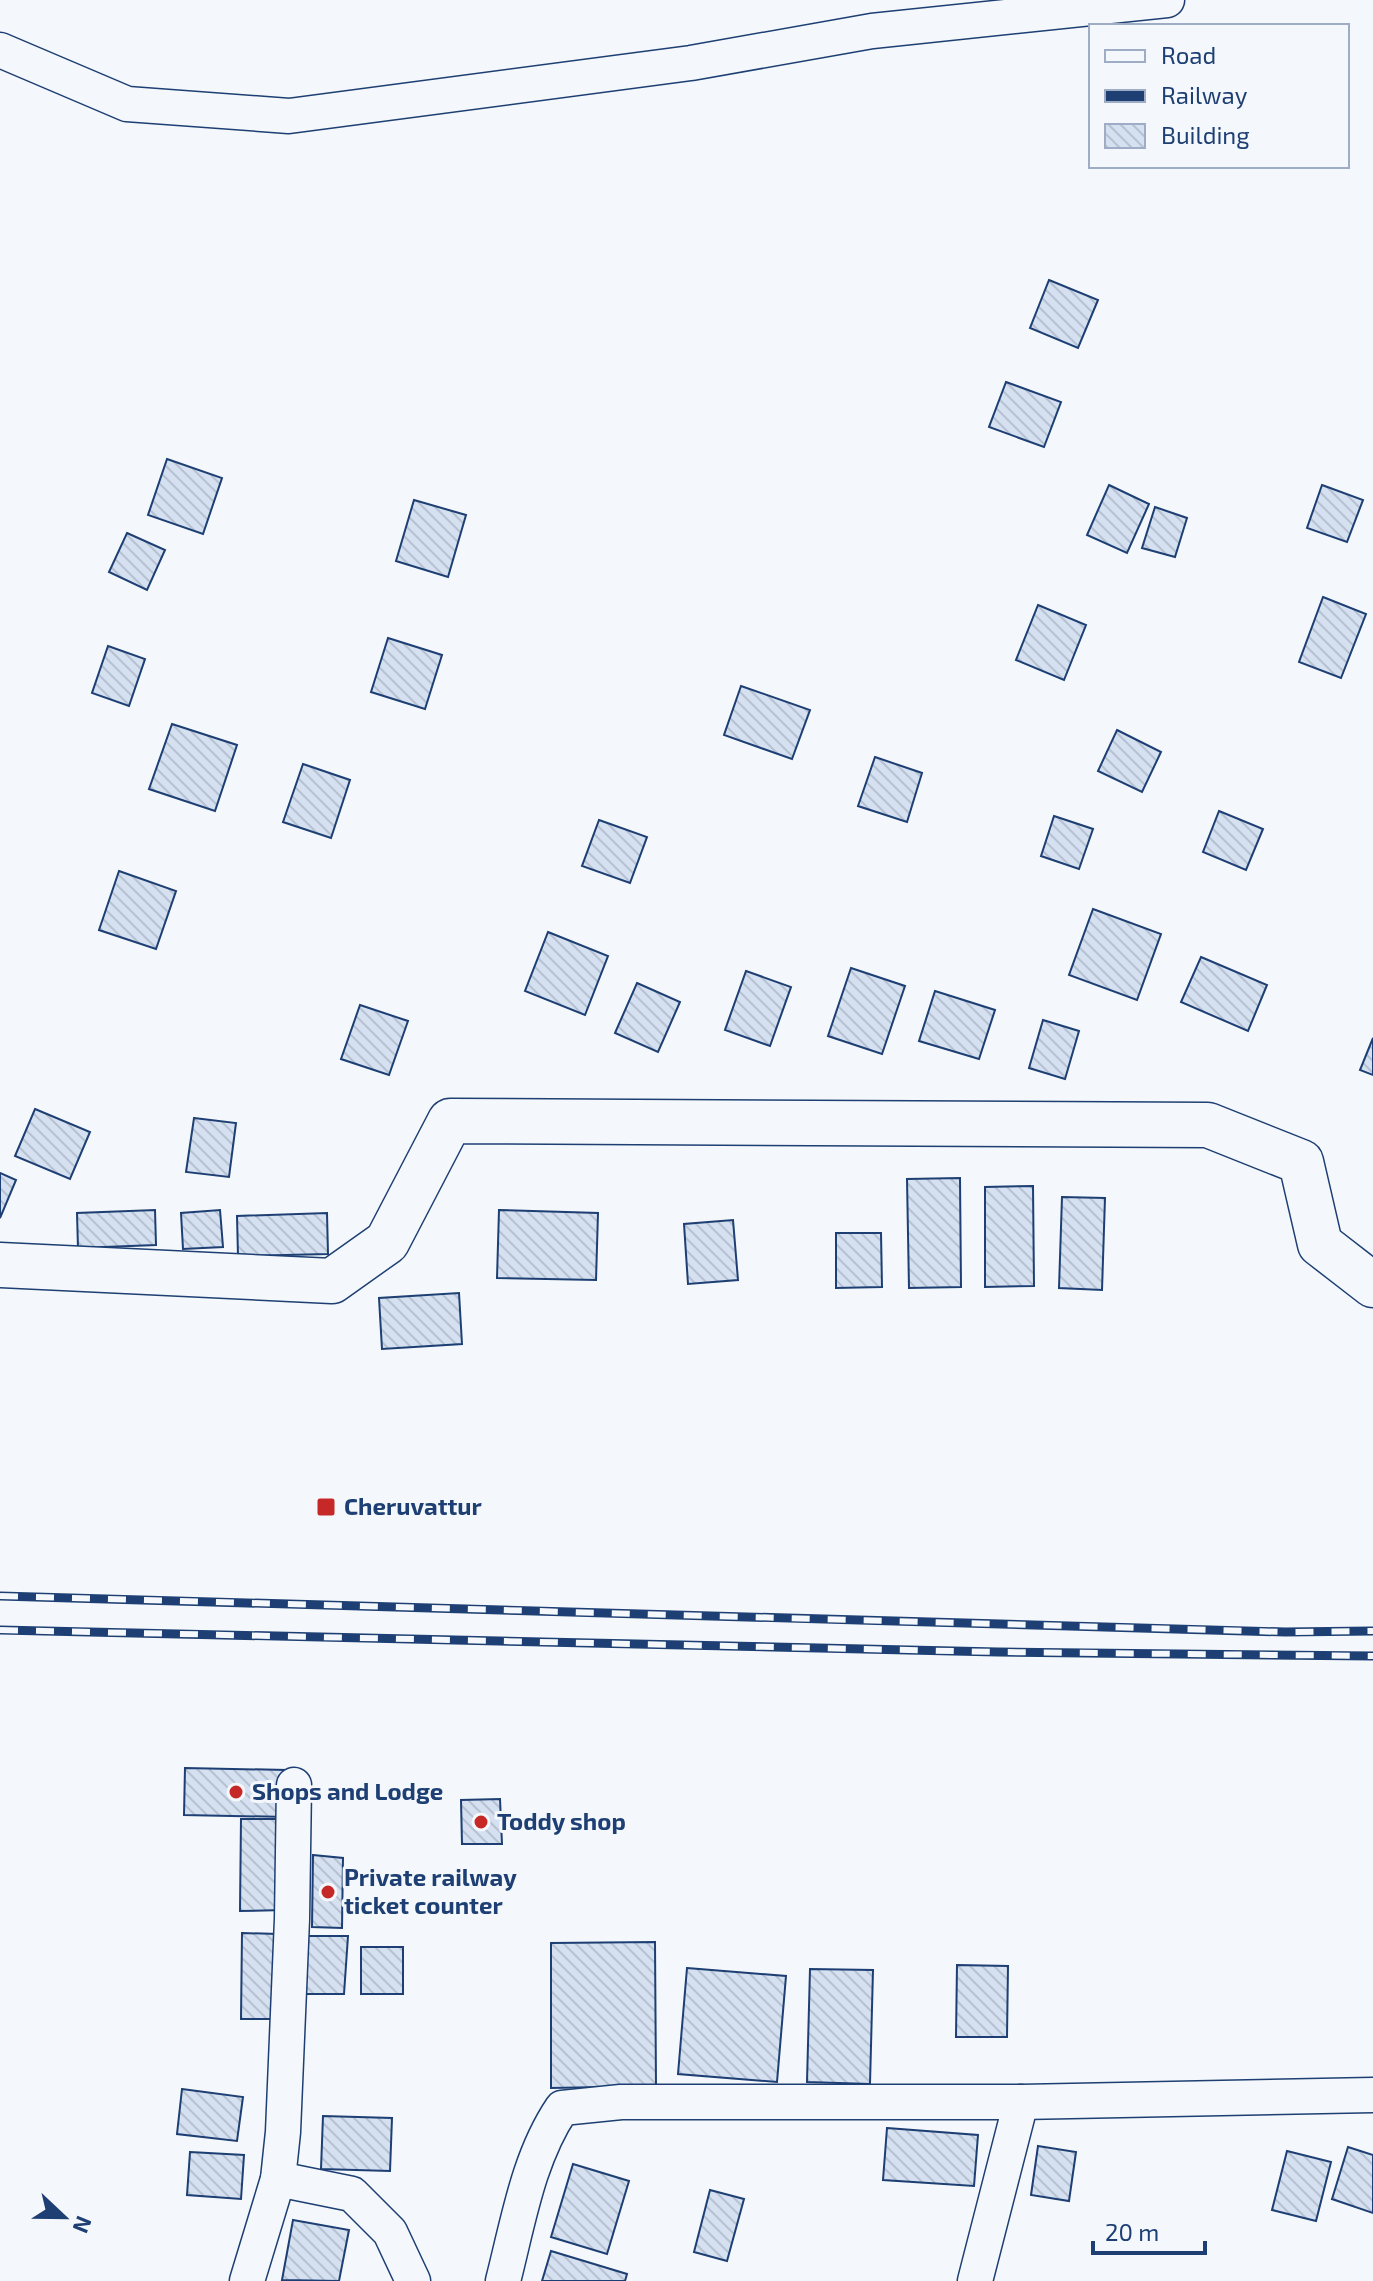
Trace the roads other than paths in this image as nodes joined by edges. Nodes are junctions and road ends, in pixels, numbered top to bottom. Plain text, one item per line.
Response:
1 (1167, 0) edge
2 (0, 50) edge
3 (0, 1265) edge
4 (1373, 1285) edge
5 (294, 1785) dead end
6 (1373, 2095) edge
7 (1021, 2102) junction
8 (278, 2179) junction
9 (247, 2281) edge
10 (413, 2281) edge
11 (503, 2281) edge
12 (975, 2281) edge

1 - 2 street
3 - 4 street
5 - 8 street
6 - 7 street
7 - 11 street
7 - 12 street
8 - 9 street
8 - 10 street

